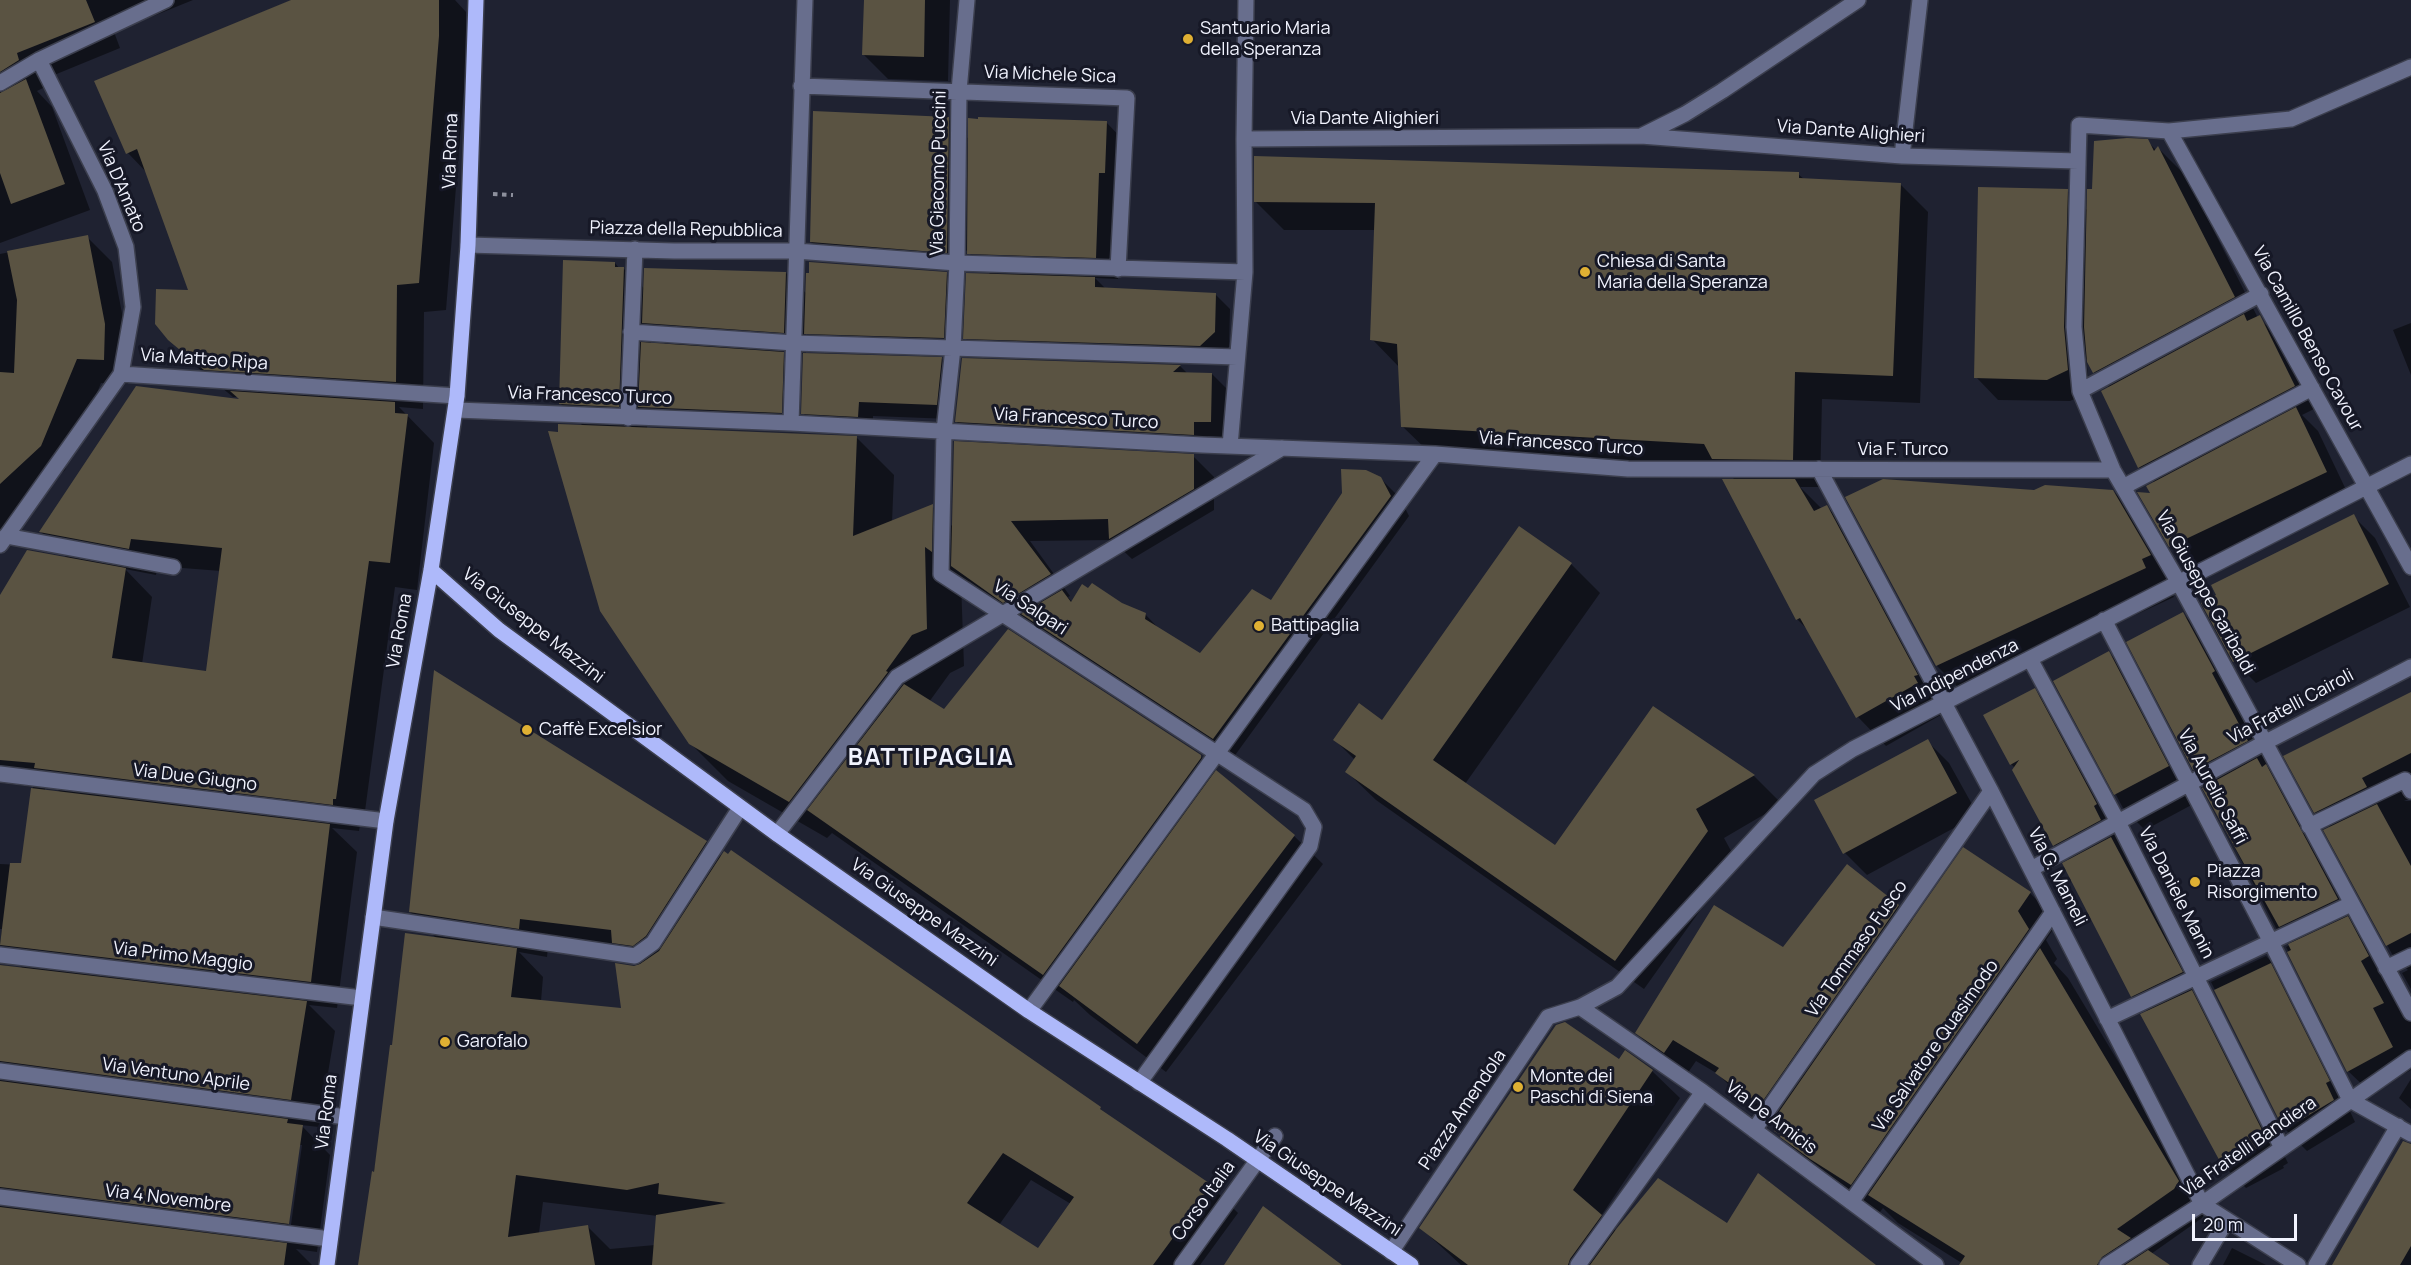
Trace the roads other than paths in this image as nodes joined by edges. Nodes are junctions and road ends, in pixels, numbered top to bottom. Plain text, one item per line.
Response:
1 (166, 0) edge
2 (476, 0) edge
3 (805, 0) edge
4 (967, 0) edge
5 (1246, 0) edge
6 (1858, 0) edge
7 (1920, 0) edge
8 (39, 60) junction
9 (2411, 67) edge
10 (0, 83) edge
11 (801, 86) junction
12 (960, 91) junction
13 (2169, 131) junction
14 (1641, 136) junction
15 (1244, 139) junction
16 (1902, 156) junction
17 (2078, 161) junction
18 (468, 245) junction
19 (635, 249) junction
20 (796, 251) junction
21 (957, 263) junction
22 (1118, 269) junction
23 (1245, 272) junction
24 (2261, 294) junction
25 (631, 332) junction
26 (794, 343) junction
27 (953, 348) junction
28 (1238, 357) junction
29 (121, 374) junction
30 (2312, 388) junction
31 (2080, 391) junction
32 (457, 403) junction
33 (628, 417) junction
34 (791, 423) junction
35 (945, 431) junction
36 (1230, 446) junction
37 (1282, 448) junction
38 (1435, 454) junction
39 (2411, 464) edge
40 (1819, 469) junction
41 (1693, 470) joint
42 (2113, 470) junction
43 (2123, 487) junction
44 (2367, 488) junction
45 (3, 540) edge
46 (173, 567) dead end
47 (2411, 567) edge
48 (431, 570) junction
49 (2179, 583) junction
50 (1004, 614) junction
51 (2104, 620) junction
52 (2030, 659) junction
53 (2411, 667) edge
54 (1945, 703) junction
55 (2264, 743) junction
56 (1218, 752) junction
57 (0, 774) edge
58 (2188, 784) junction
59 (1991, 791) junction
60 (2411, 791) edge
61 (740, 808) junction
62 (386, 821) junction
63 (2118, 822) junction
64 (2309, 826) junction
65 (777, 834) junction
66 (2031, 869) junction
67 (2351, 904) junction
68 (2053, 912) junction
69 (373, 917) junction
70 (2271, 942) junction
71 (0, 955) edge
72 (2411, 956) edge
73 (2386, 968) junction
74 (2197, 977) junction
75 (362, 998) junction
76 (1580, 1007) junction
77 (1029, 1011) junction
78 (2411, 1013) edge
79 (2107, 1018) junction
80 (2411, 1058) edge
81 (0, 1071) edge
82 (1139, 1083) junction
83 (1703, 1092) junction
84 (2350, 1100) junction
85 (346, 1117) junction
86 (1754, 1130) junction
87 (2404, 1130) edge
88 (1275, 1136) dead end
89 (2282, 1148) junction
90 (1257, 1161) junction
91 (0, 1197) edge
92 (1851, 1203) junction
93 (2202, 1204) junction
94 (2227, 1220) junction
95 (330, 1239) junction
96 (1391, 1252) junction
97 (327, 1265) edge
98 (1182, 1265) edge
99 (1411, 1265) edge
100 (1578, 1265) edge
101 (1936, 1265) edge
102 (2107, 1265) edge
103 (2200, 1265) edge
104 (2298, 1265) edge
105 (2316, 1265) edge

1 - 8 street
2 - 18 main road, Via Roma
3 - 11 street, Piazza della Repubblica
4 - 12 street, Via Giacomo Puccini
5 - 15 street
6 - 14 street
7 - 16 street
8 - 10 street
8 - 29 street, Via D'Amato
9 - 13 street
11 - 12 street, Via Michele Sica
11 - 20 street, Piazza della Repubblica
12 - 21 street, Via Giacomo Puccini
12 - 22 street, Via Michele Sica
13 - 17 street
13 - 24 street, Via Camillo Benso Cavour
14 - 15 street, Via Dante Alighieri
14 - 16 street, Via Dante Alighieri
15 - 23 street
16 - 17 street, Via Dante Alighieri
17 - 31 street, Via Giuseppe Garibaldi
18 - 19 street, Piazza della Repubblica
18 - 32 main road, Via Roma
19 - 20 street, Piazza della Repubblica
19 - 25 street
20 - 21 street
20 - 26 street
21 - 22 street
21 - 27 street, Via Giacomo Puccini
22 - 23 street
23 - 28 street
24 - 30 street, Via Camillo Benso Cavour
24 - 31 street
25 - 26 street
25 - 33 street
26 - 27 street
26 - 34 street
27 - 28 street
27 - 35 street, Via Giacomo Puccini
28 - 36 street
29 - 32 street, Via Matteo Ripa
29 - 45 street, Via Matteo Ripa
30 - 43 street
30 - 44 street, Via Camillo Benso Cavour
31 - 42 street, Via Giuseppe Garibaldi
32 - 33 street, Via Francesco Turco
32 - 48 main road, Via Roma
33 - 34 street, Via Francesco Turco
34 - 35 street, Via Francesco Turco
35 - 36 street, Via Francesco Turco
35 - 50 street, Via Salgari
36 - 37 street, Via Francesco Turco
37 - 38 street, Via Francesco Turco
37 - 50 street
38 - 41 street, Via Francesco Turco
38 - 56 street
39 - 44 street, Via Indipendenza
40 - 41 street, Via F. Turco
40 - 42 street, Via F. Turco
40 - 54 street, Via G. Mameli
42 - 43 street, Via Giuseppe Garibaldi
43 - 49 street, Via Giuseppe Garibaldi
44 - 47 street, Via Camillo Benso Cavour
44 - 49 street, Via Indipendenza
45 - 46 street
48 - 61 main road, Via Giuseppe Mazzini
48 - 62 main road, Via Roma
49 - 51 street, Via Indipendenza
49 - 55 street, Via Giuseppe Garibaldi
50 - 56 street, Via Salgari
50 - 65 street
51 - 52 street, Via Indipendenza
51 - 58 street, Via Aurelio Saffi
52 - 54 street, Via Indipendenza
52 - 63 street, Via Daniele Manin
53 - 55 street, Via Fratelli Cairoli
54 - 59 street, Via G. Mameli
54 - 76 street, Via Indipendenza
55 - 58 street, Via Fratelli Cairoli
55 - 64 street, Via Giuseppe Garibaldi
56 - 77 street
56 - 82 street, Via Salgari
57 - 62 street, Via Due Giugno
58 - 63 street, Via Fratelli Cairoli
58 - 70 street, Via Aurelio Saffi
59 - 66 street, Via G. Mameli
59 - 86 street, Via Tommaso Fusco
60 - 64 street
61 - 65 main road, Via Giuseppe Mazzini
61 - 69 street
62 - 69 main road, Via Roma
63 - 66 street, Via Fratelli Cairoli
63 - 74 street, Via Daniele Manin
64 - 67 street, Via Giuseppe Garibaldi
65 - 77 main road, Via Giuseppe Mazzini
66 - 68 street, Via G. Mameli
67 - 70 street
67 - 73 street, Via Giuseppe Garibaldi
68 - 79 street, Via G. Mameli
68 - 92 street, Via Salvatore Quasimodo
69 - 75 main road, Via Roma
70 - 74 street
70 - 84 street, Via Aurelio Saffi
71 - 75 street, Via Primo Maggio
72 - 73 street
73 - 78 street, Via Giuseppe Garibaldi
74 - 79 street
74 - 89 street, Via Daniele Manin
75 - 85 main road, Via Roma
76 - 83 street, Via De Amicis
76 - 96 street, Piazza Amendola
77 - 82 main road, Via Giuseppe Mazzini
79 - 93 street, Via G. Mameli
80 - 84 street, Via Fratelli Bandiera
81 - 85 street, Via Ventuno Aprile
82 - 90 main road, Via Giuseppe Mazzini
83 - 86 street, Via De Amicis
83 - 100 street
84 - 87 street
84 - 89 street, Via Fratelli Bandiera
85 - 95 main road, Via Roma
86 - 92 street, Via De Amicis
87 - 105 street
88 - 90 street, Corso Italia
89 - 93 street, Via Fratelli Bandiera
90 - 96 main road, Via Giuseppe Mazzini
90 - 98 street, Corso Italia
91 - 95 street, Via 4 Novembre
92 - 101 street, Via De Amicis
93 - 94 street
93 - 102 street, Via Fratelli Bandiera
94 - 103 street
94 - 104 street
95 - 97 main road, Via Roma
96 - 99 main road, Via Giuseppe Mazzini

